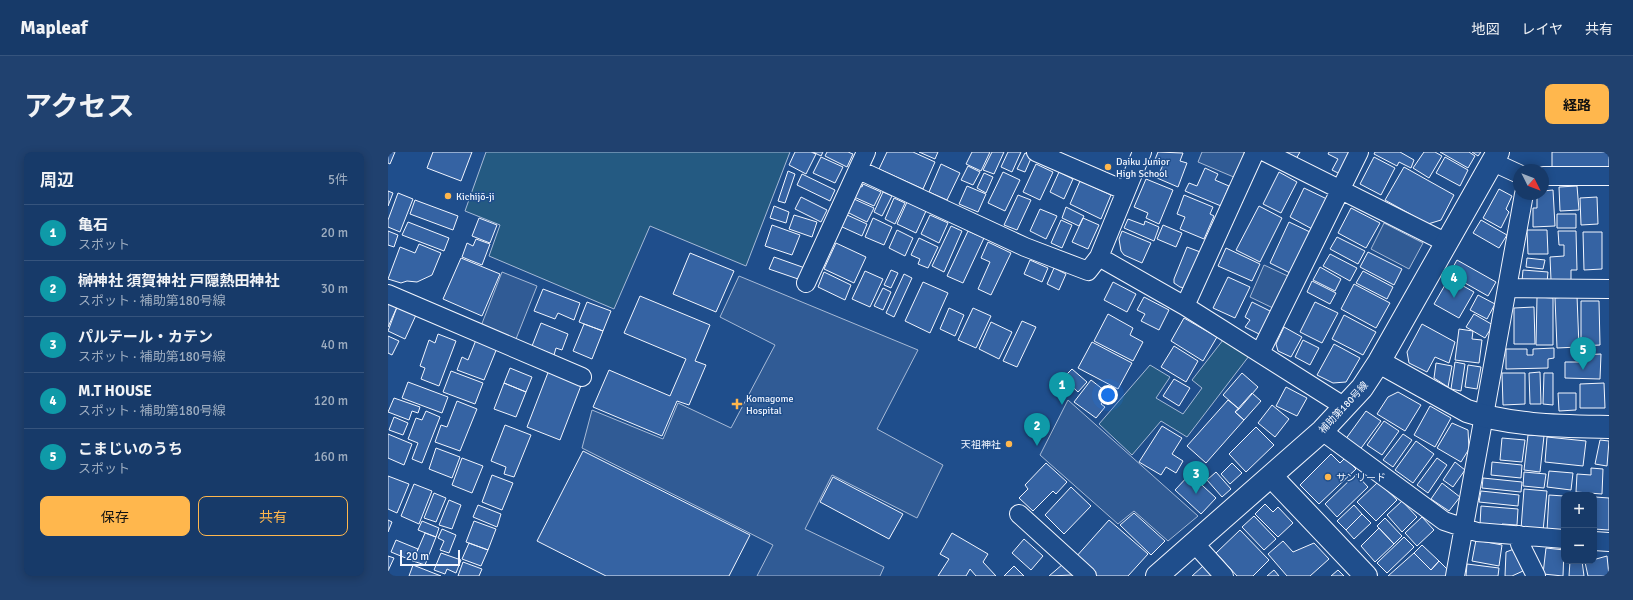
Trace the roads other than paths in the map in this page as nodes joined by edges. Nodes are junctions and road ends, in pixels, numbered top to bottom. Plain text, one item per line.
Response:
1 (866, 152) edge
2 (1036, 152) edge
3 (1142, 152) edge
4 (1255, 152) edge
5 (1265, 152) edge
6 (1359, 152) edge
7 (1495, 157) edge
8 (859, 170) junction
9 (1513, 170) edge
10 (1549, 176) edge
11 (1609, 176) edge
12 (1341, 189) junction
13 (1126, 190) junction
14 (1523, 200) edge
15 (1447, 243) junction
16 (1099, 257) junction
17 (806, 283) dead end
18 (1506, 288) junction
19 (1609, 289) edge
20 (388, 294) edge
21 (1186, 306) junction
22 (1260, 353) junction
23 (1379, 362) junction
24 (582, 376) dead end
25 (1345, 407) junction
26 (1482, 416) junction
27 (1609, 427) edge
28 (1322, 431) junction
29 (1271, 476) junction
30 (1019, 514) dead end
31 (1463, 527) junction
32 (1519, 535) junction
33 (1561, 538) edge
34 (1597, 541) edge
35 (1609, 542) edge
36 (1195, 544) junction
37 (1088, 576) edge
38 (1157, 576) edge
39 (1224, 576) edge
40 (1366, 576) edge
41 (1455, 576) edge
42 (1536, 576) edge

1 - 8 street
2 - 13 street
3 - 13 street
4 - 21 street
5 - 12 street
6 - 12 street
7 - 9 street
7 - 15 street, 補助第180号線
8 - 16 street
8 - 17 street
10 - 11 street
12 - 15 street
12 - 22 street
13 - 16 street
14 - 18 street
15 - 23 street, 補助第180号線
16 - 21 street
18 - 19 street
18 - 26 street
20 - 24 street
21 - 22 street
22 - 25 street
23 - 25 street, 補助第180号線
23 - 26 street
25 - 28 street, 補助第180号線
26 - 27 street
26 - 31 street
28 - 29 street, 補助第180号線
28 - 31 street
29 - 36 street, 補助第180号線
29 - 40 street
30 - 37 street
31 - 32 street
31 - 41 street
32 - 33 street
32 - 42 street
34 - 35 street
36 - 38 street, 補助第180号線
36 - 39 street

